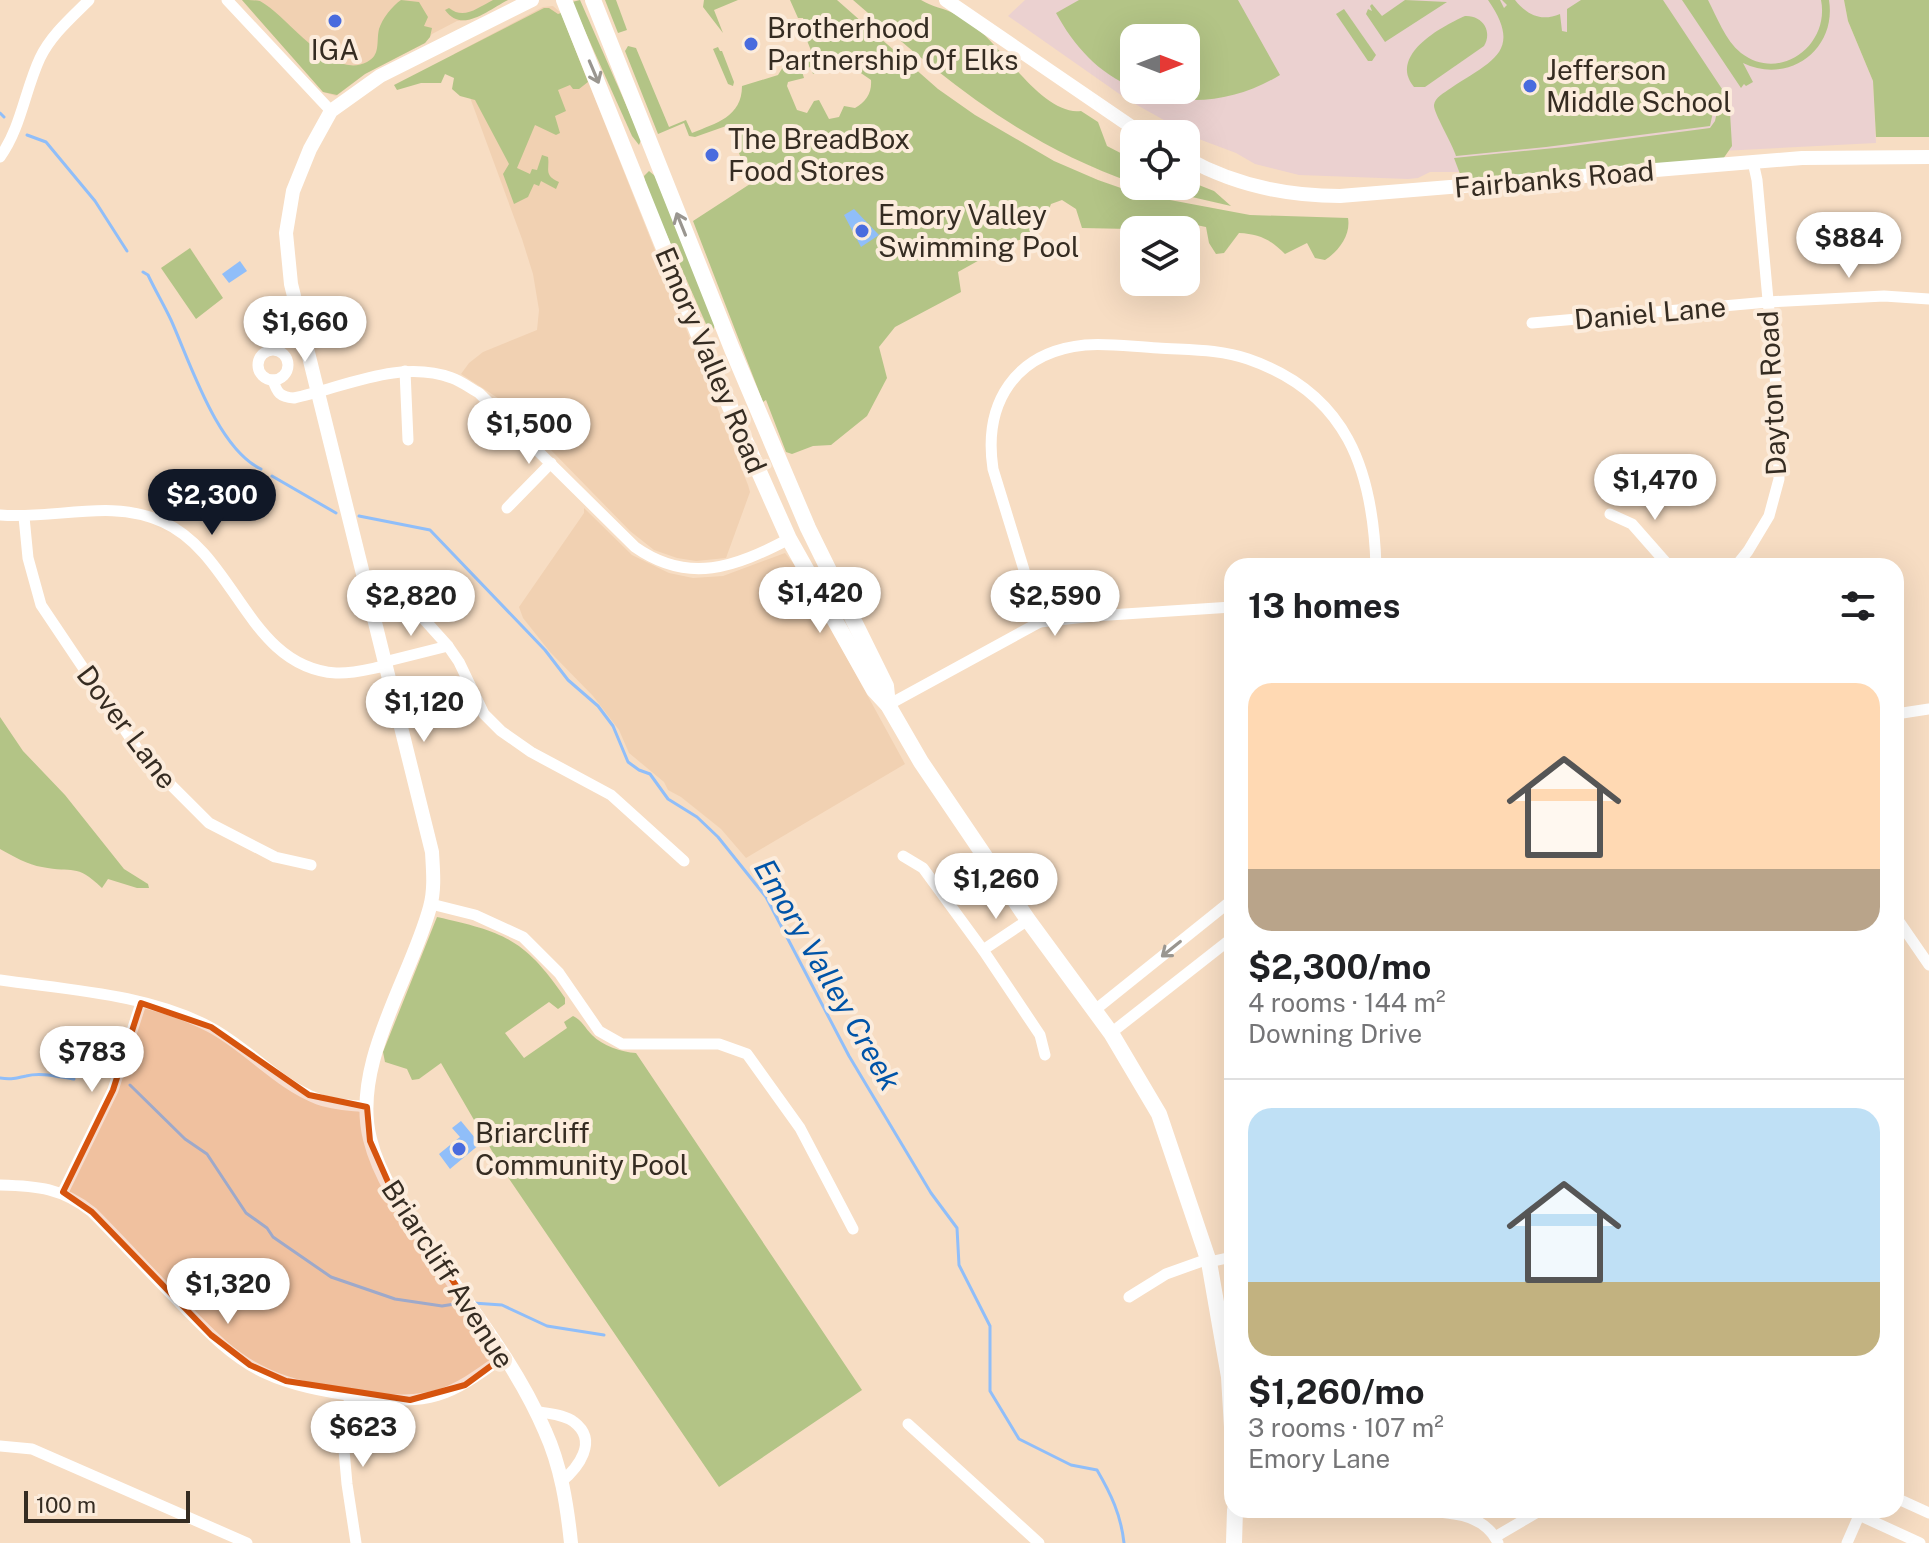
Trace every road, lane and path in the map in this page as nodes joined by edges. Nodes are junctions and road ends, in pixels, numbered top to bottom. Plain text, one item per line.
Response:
1 (89, 0) edge
2 (227, 0) edge
3 (532, 0) edge
4 (564, 0) edge
5 (593, 0) edge
6 (946, 0) edge
7 (331, 111) junction
8 (1122, 120) edge
9 (653, 153) junction
10 (0, 157) edge
11 (1929, 157) edge
12 (629, 162) junction
13 (1753, 162) junction
14 (1200, 166) edge
15 (1929, 299) edge
16 (1768, 302) junction
17 (1532, 323) dead end
18 (732, 349) junction
19 (706, 353) junction
20 (405, 371) junction
21 (273, 380) dead end
22 (318, 393) junction
23 (408, 440) dead end
24 (551, 463) junction
25 (507, 508) dead end
26 (1610, 514) dead end
27 (0, 515) edge
28 (24, 517) junction
29 (808, 528) junction
30 (789, 539) junction
31 (1376, 558) edge
32 (1663, 558) edge
33 (1742, 558) edge
34 (386, 577) dead end
35 (1224, 608) edge
36 (1040, 622) junction
37 (448, 646) junction
38 (384, 664) junction
39 (888, 705) junction
40 (1929, 709) edge
41 (1904, 713) edge
42 (903, 856) dead end
43 (684, 861) dead end
44 (311, 865) dead end
45 (431, 904) junction
46 (1224, 906) edge
47 (1028, 920) junction
48 (1904, 929) edge
49 (1224, 944) edge
50 (983, 950) junction
51 (1929, 965) edge
52 (0, 980) edge
53 (141, 1003) junction
54 (1095, 1010) junction
55 (1111, 1033) junction
56 (1045, 1055) dead end
57 (367, 1107) junction
58 (0, 1185) edge
59 (63, 1192) junction
60 (853, 1229) dead end
61 (1224, 1258) edge
62 (1208, 1261) junction
63 (1129, 1297) dead end
64 (1224, 1349) edge
65 (503, 1357) junction
66 (350, 1396) junction
67 (536, 1411) junction
68 (908, 1424) dead end
69 (0, 1446) edge
70 (561, 1482) junction
71 (1904, 1502) edge
72 (1929, 1513) edge
73 (1235, 1518) edge
74 (1475, 1518) edge
75 (1529, 1518) edge
76 (1858, 1518) edge
77 (1870, 1518) edge
78 (1496, 1540) edge
79 (247, 1543) edge
80 (356, 1543) edge
81 (571, 1543) edge
82 (1039, 1543) edge
83 (1234, 1543) edge
84 (1847, 1543) edge
85 (1920, 1543) edge

1 - 10 street
2 - 7 street
3 - 7 street, Briarcliff Avenue
4 -> 12 main road, Emory Valley Road
5 - 9 main road, Emory Valley Road
6 - 8 street
7 - 22 street, Briarcliff Avenue
9 - 12 main road
18 -> 9 main road, Emory Valley Road
11 - 13 street, Fairbanks Road
12 - 19 main road, Emory Valley Road
13 - 14 street, Fairbanks Road
13 - 16 street, Dayton Road
15 - 16 street, Daniel Lane
16 - 17 street, Daniel Lane
16 - 33 street, Dayton Road
18 - 19 main road
18 - 29 main road, Emory Valley Road
19 - 30 main road, Emory Valley Road
20 - 22 street
20 - 23 street
20 - 24 street
21 - 22 street
22 - 38 street, Briarcliff Avenue
24 - 25 street
24 - 30 street
26 - 32 street
27 - 28 street
28 - 38 street
28 - 44 street, Dover Lane
29 - 30 main road
29 - 39 main road, Emory Valley Road
30 - 39 main road, Emory Valley Road
31 - 36 street
34 - 37 street
35 - 36 street
36 - 39 street
37 - 38 street
37 - 43 street
38 - 45 street, Briarcliff Avenue
39 - 47 main road, Emory Valley Road
40 - 41 street
42 - 50 street
45 - 57 street, Briarcliff Avenue
45 - 60 street
46 -> 54 street
47 - 50 street
47 - 54 main road, Emory Valley Road
48 - 51 street
49 - 55 street
50 - 56 street
52 - 53 street
53 - 57 street
53 - 59 street
54 - 55 main road, Emory Valley Road
55 - 62 main road, Emory Valley Road
57 - 65 street, Briarcliff Avenue
58 - 59 street
59 - 66 street
61 - 62 street
62 - 63 street
62 - 64 main road, Emory Valley Road
65 - 66 street
65 - 67 street, Briarcliff Avenue
66 - 80 street
67 - 70 street, Briarcliff Avenue
67 - 70 street
68 - 82 street
69 - 79 street
70 - 81 street, Briarcliff Avenue
71 - 72 street
73 - 83 main road
74 - 78 street
75 - 78 street
76 - 84 street
77 - 85 street

